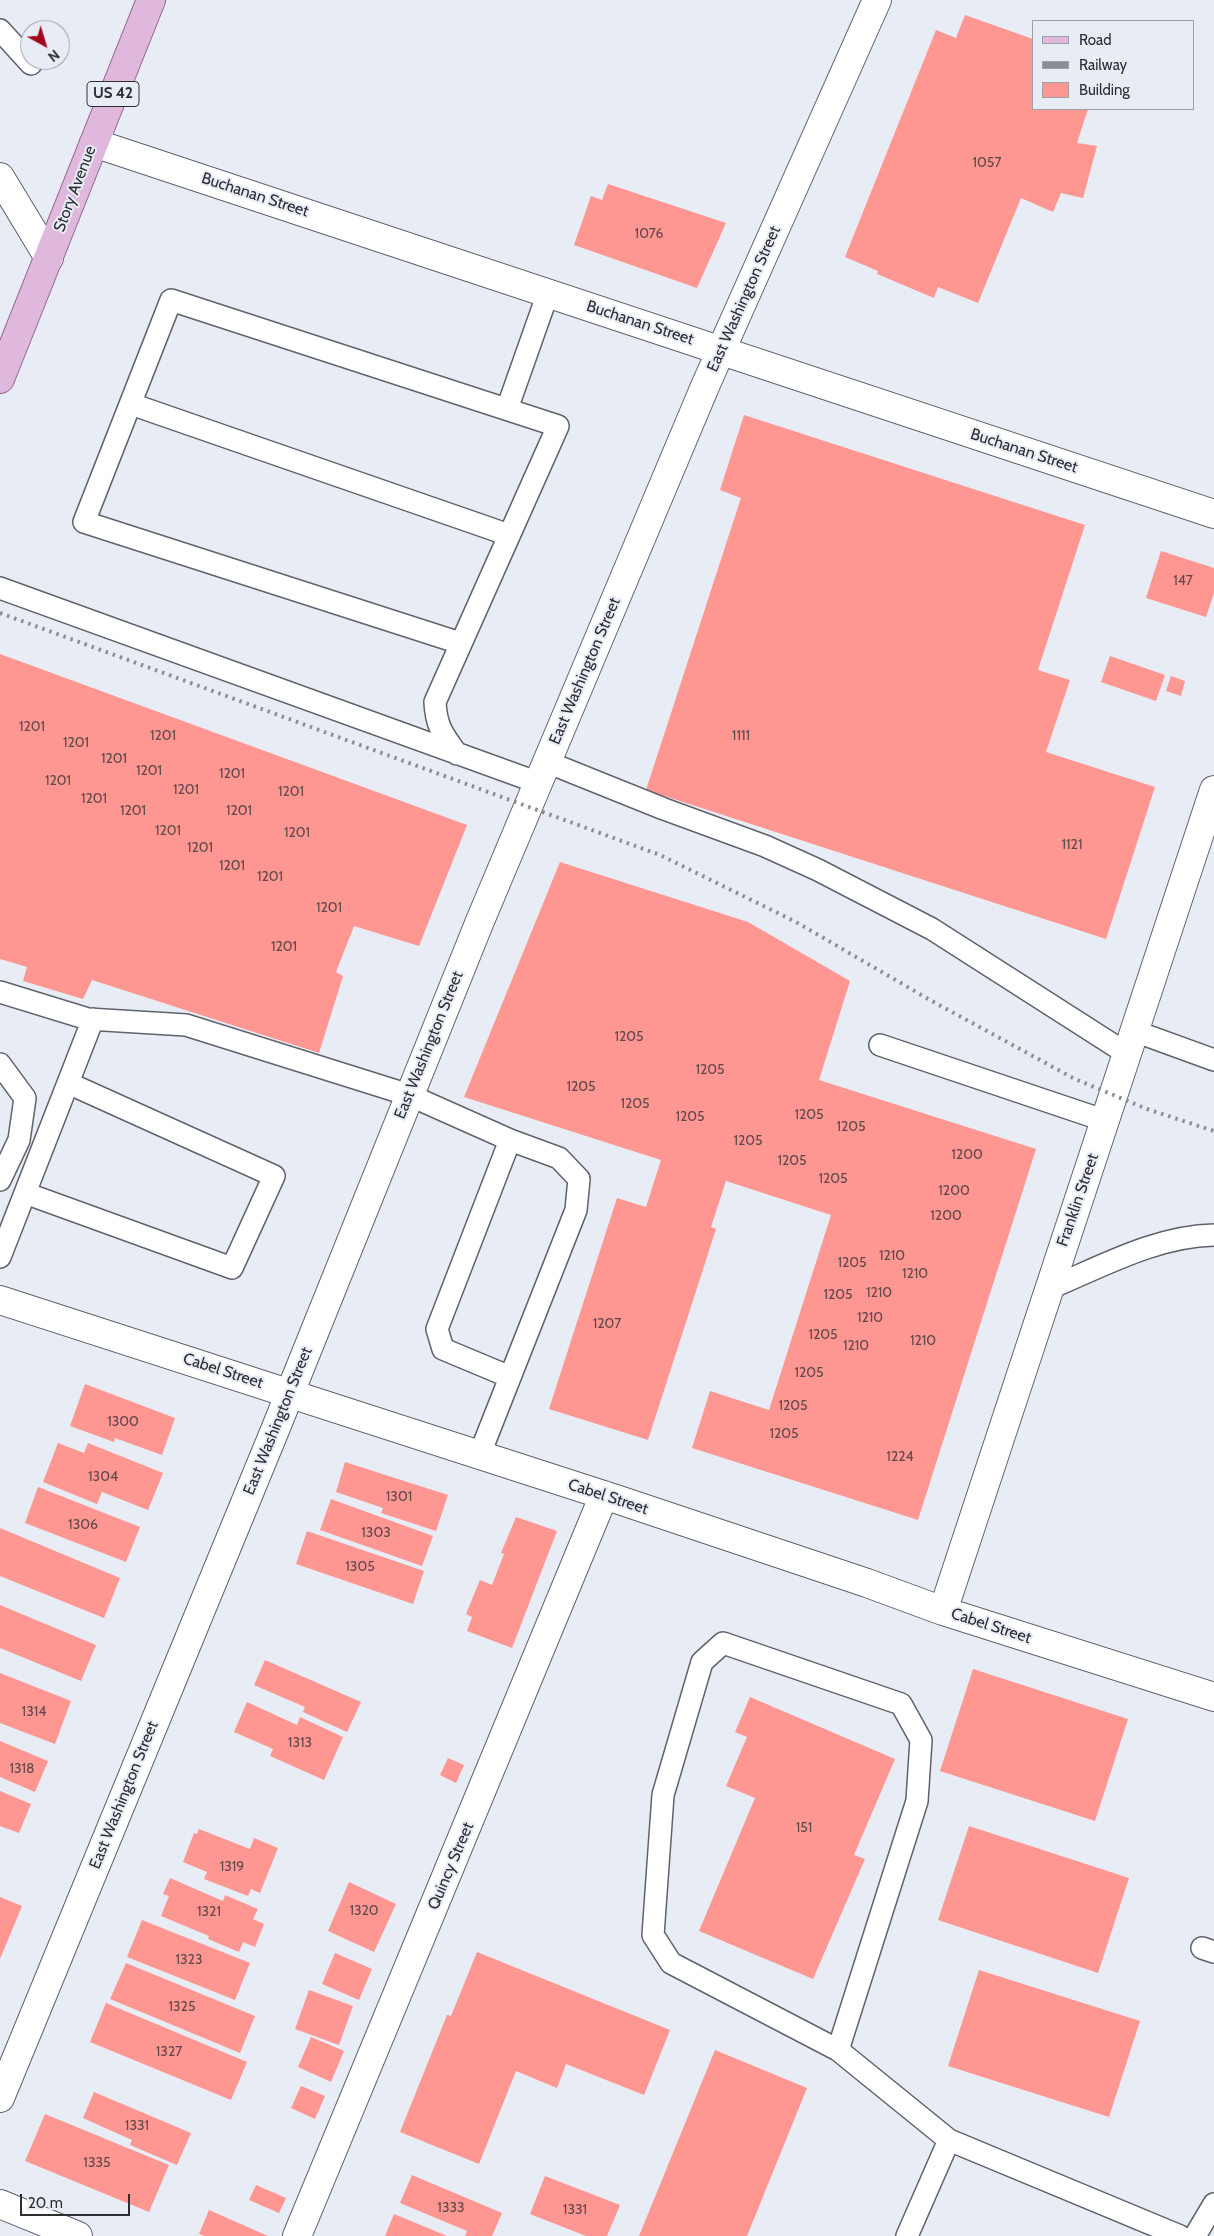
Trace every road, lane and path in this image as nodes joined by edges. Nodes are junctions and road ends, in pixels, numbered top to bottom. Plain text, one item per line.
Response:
1 (151, 0) edge
2 (877, 0) edge
3 (0, 30) edge
4 (20, 52) edge
5 (94, 143) junction
6 (0, 177) edge
7 (49, 258) junction
8 (548, 293) junction
9 (721, 349) junction
10 (0, 379) edge
11 (131, 404) junction
12 (507, 409) junction
13 (1214, 514) edge
14 (509, 535) junction
15 (0, 588) edge
16 (460, 643) junction
17 (457, 754) junction
18 (543, 773) junction
19 (1214, 790) edge
20 (0, 992) edge
21 (93, 1019) junction
22 (1133, 1044) junction
23 (880, 1045) dead end
24 (1214, 1060) edge
25 (0, 1064) edge
26 (68, 1082) junction
27 (409, 1095) junction
28 (1106, 1121) junction
29 (510, 1140) junction
30 (0, 1180) edge
31 (25, 1193) junction
32 (1214, 1235) edge
33 (0, 1257) edge
34 (1048, 1289) junction
35 (0, 1300) edge
36 (510, 1377) junction
37 (290, 1392) junction
38 (479, 1456) junction
39 (604, 1495) junction
40 (943, 1611) junction
41 (1214, 1696) edge
42 (838, 2050) junction
43 (0, 2098) edge
44 (949, 2140) junction
45 (0, 2204) edge
46 (1214, 2204) edge
47 (78, 2236) edge
48 (297, 2236) edge
49 (907, 2236) edge
50 (1180, 2236) edge
51 (1195, 2236) edge

1 - 5 main road, Story Avenue / US 42
2 - 9 street, East Washington Street
3 - 4 lane
5 - 7 main road, Story Avenue / US 42
5 - 8 street, Buchanan Street
6 - 7 street
7 - 10 main road, Story Avenue / US 42
8 - 9 street, Buchanan Street
8 - 12 lane
9 - 13 street, Buchanan Street
9 - 18 street, East Washington Street
11 - 12 lane
11 - 14 lane
11 - 16 lane
12 - 14 lane
14 - 16 lane
15 - 17 lane
16 - 17 lane
17 - 18 lane
18 - 22 lane
18 - 27 street, East Washington Street
19 - 22 street, Franklin Street
20 - 21 lane
21 - 26 lane
21 - 27 lane
22 - 24 lane
22 - 28 street, Franklin Street
23 - 28 lane
25 - 30 lane
26 - 31 lane
26 - 31 lane
27 - 29 lane
27 - 37 street, East Washington Street
28 - 34 street, Franklin Street
29 - 36 lane
29 - 36 lane
31 - 33 lane
32 - 34 lane
34 - 40 street, Franklin Street
35 - 37 street, Cabel Street
36 - 38 lane
37 - 38 street, Cabel Street
37 - 43 street, East Washington Street
38 - 39 street, Cabel Street
39 - 40 street, Cabel Street
39 - 48 street, Quincy Street
40 - 41 street, Cabel Street
42 - 42 lane
42 - 44 lane
44 - 49 lane
44 - 50 lane
45 - 47 street
46 - 51 lane

